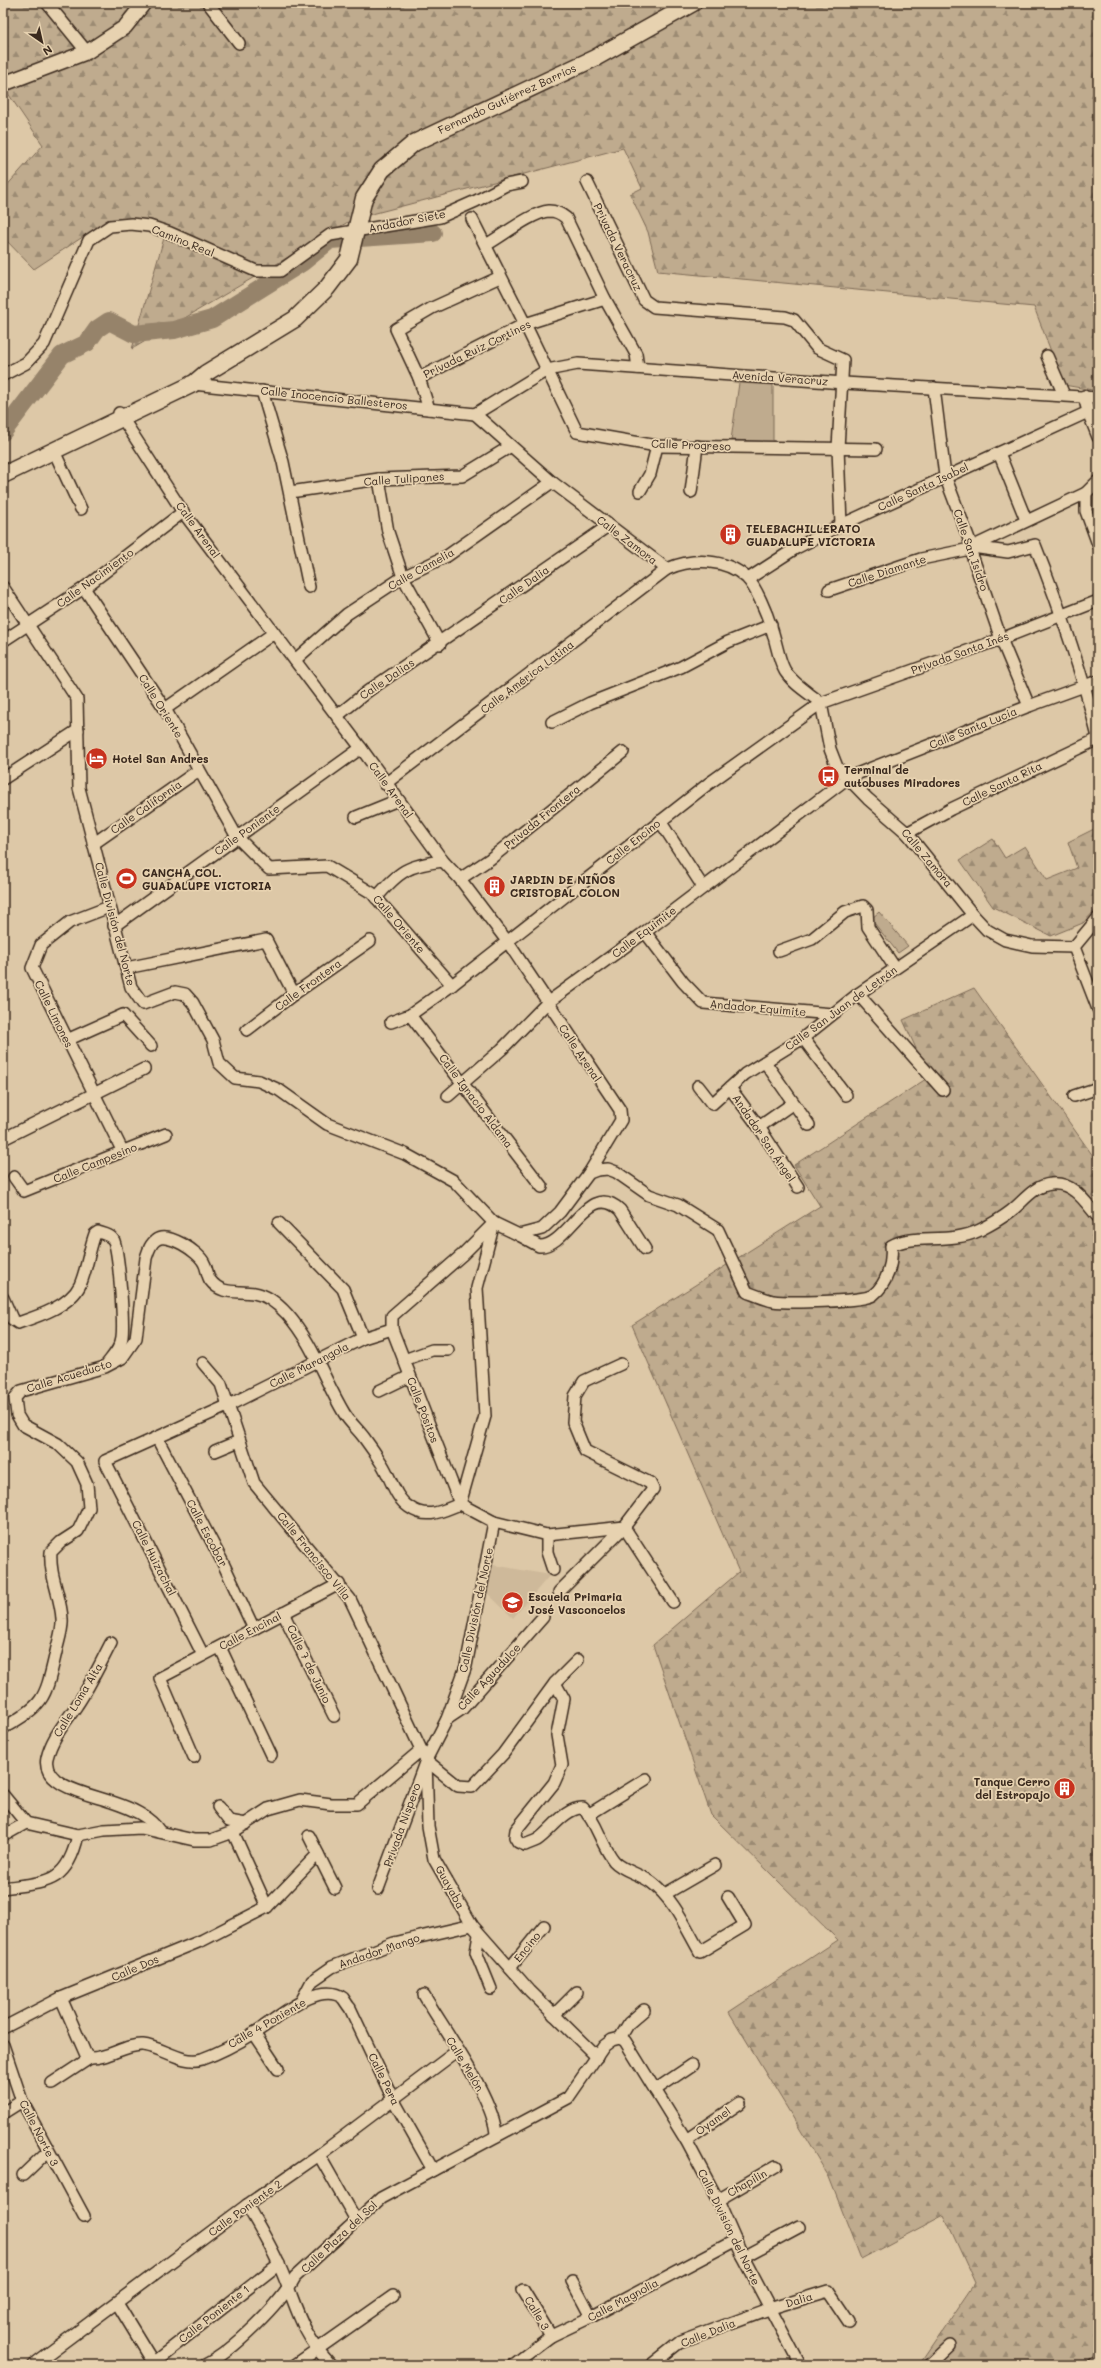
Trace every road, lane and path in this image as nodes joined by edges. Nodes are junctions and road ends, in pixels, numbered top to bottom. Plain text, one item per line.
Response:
1 (47, 3) edge
2 (144, 3) edge
3 (208, 3) edge
4 (693, 3) edge
5 (678, 7) edge
6 (239, 43) dead end
7 (87, 52) junction
8 (3, 84) edge
9 (522, 182) dead end
10 (587, 182) dead end
11 (472, 219) dead end
12 (355, 239) junction
13 (486, 245) junction
14 (500, 277) junction
15 (605, 299) junction
16 (526, 324) junction
17 (1047, 356) dead end
18 (638, 368) junction
19 (548, 370) junction
20 (3, 375) edge
21 (419, 378) junction
22 (190, 382) junction
23 (844, 383) junction
24 (934, 388) junction
25 (262, 390) junction
26 (1064, 395) junction
27 (1084, 396) junction
28 (1098, 398) edge
29 (429, 408) junction
30 (1088, 412) junction
31 (475, 414) junction
32 (120, 416) junction
33 (1098, 437) edge
34 (511, 446) junction
35 (657, 446) junction
36 (697, 446) junction
37 (838, 448) junction
38 (876, 449) dead end
39 (54, 450) junction
40 (999, 453) junction
41 (3, 466) edge
42 (3, 475) edge
43 (945, 476) junction
44 (379, 479) junction
45 (1098, 481) edge
46 (552, 482) junction
47 (640, 491) dead end
48 (290, 492) junction
49 (691, 492) dead end
50 (1086, 493) junction
51 (81, 509) dead end
52 (183, 512) junction
53 (1026, 520) junction
54 (841, 525) junction
55 (608, 526) junction
56 (1098, 544) edge
57 (971, 548) junction
58 (667, 569) junction
59 (403, 577) junction
60 (748, 579) junction
61 (3, 586) edge
62 (309, 587) dead end
63 (84, 588) junction
64 (829, 590) dead end
65 (1098, 601) edge
66 (1062, 615) junction
67 (28, 624) junction
68 (771, 625) junction
69 (274, 632) junction
70 (1001, 639) junction
71 (3, 641) edge
72 (440, 644) junction
73 (295, 660) junction
74 (1098, 681) edge
75 (1085, 686) junction
76 (821, 703) junction
77 (1029, 706) junction
78 (165, 709) junction
79 (337, 716) junction
80 (552, 722) dead end
81 (78, 730) junction
82 (1098, 738) edge
83 (361, 748) junction
84 (623, 752) dead end
85 (199, 770) junction
86 (849, 777) junction
87 (3, 779) edge
88 (385, 784) junction
89 (398, 800) junction
90 (356, 817) dead end
91 (660, 821) junction
92 (907, 832) junction
93 (237, 837) junction
94 (93, 844) junction
95 (443, 861) junction
96 (460, 879) junction
97 (703, 887) junction
98 (376, 898) junction
99 (109, 907) junction
100 (973, 915) junction
101 (1098, 918) edge
102 (114, 926) junction
103 (645, 932) junction
104 (370, 941) dead end
105 (507, 941) junction
106 (1074, 947) junction
107 (780, 951) dead end
108 (126, 968) junction
109 (895, 968) junction
110 (452, 984) junction
111 (294, 994) junction
112 (858, 994) junction
113 (547, 1003) junction
114 (1098, 1009) edge
115 (832, 1014) junction
116 (410, 1015) junction
117 (391, 1022) dead end
118 (247, 1030) dead end
119 (803, 1038) junction
120 (67, 1040) junction
121 (151, 1046) dead end
122 (765, 1062) junction
123 (144, 1069) dead end
124 (462, 1083) junction
125 (698, 1086) dead end
126 (730, 1088) junction
127 (1098, 1088) edge
128 (943, 1090) dead end
129 (93, 1095) junction
130 (846, 1095) dead end
131 (448, 1096) dead end
132 (1074, 1096) dead end
133 (792, 1104) junction
134 (809, 1125) dead end
135 (759, 1127) junction
136 (166, 1134) dead end
137 (3, 1139) edge
138 (123, 1152) junction
139 (589, 1173) junction
140 (14, 1177) dead end
141 (798, 1187) dead end
142 (542, 1188) dead end
143 (1098, 1217) edge
144 (279, 1223) dead end
145 (494, 1223) junction
146 (519, 1235) junction
147 (645, 1249) dead end
148 (3, 1298) edge
149 (392, 1329) junction
150 (363, 1338) junction
151 (448, 1350) dead end
152 (318, 1359) junction
153 (404, 1360) junction
154 (204, 1363) dead end
155 (621, 1364) dead end
156 (105, 1367) junction
157 (410, 1376) junction
158 (379, 1391) dead end
159 (227, 1406) junction
160 (157, 1438) junction
161 (240, 1441) junction
162 (215, 1451) dead end
163 (105, 1461) joint
164 (460, 1504) junction
165 (494, 1522) junction
166 (624, 1527) junction
167 (547, 1535) junction
168 (554, 1570) dead end
169 (338, 1584) junction
170 (559, 1592) dead end
171 (673, 1602) dead end
172 (283, 1613) junction
173 (543, 1617) dead end
174 (254, 1629) junction
175 (111, 1644) dead end
176 (220, 1647) junction
177 (203, 1655) junction
178 (578, 1660) dead end
179 (555, 1683) junction
180 (334, 1716) dead end
181 (447, 1719) junction
182 (3, 1728) edge
183 (271, 1755) dead end
184 (424, 1755) junction
185 (194, 1757) dead end
186 (646, 1779) dead end
187 (3, 1795) edge
188 (218, 1808) dead end
189 (588, 1815) junction
190 (26, 1823) junction
191 (246, 1824) junction
192 (160, 1832) junction
193 (233, 1832) junction
194 (78, 1835) junction
195 (3, 1836) edge
196 (309, 1836) dead end
197 (318, 1854) junction
198 (715, 1865) dead end
199 (3, 1888) edge
200 (335, 1888) dead end
201 (378, 1889) dead end
202 (665, 1894) junction
203 (728, 1897) dead end
204 (267, 1907) junction
205 (472, 1925) junction
206 (544, 1926) dead end
207 (479, 1935) junction
208 (510, 1968) junction
209 (491, 1989) dead end
210 (576, 1992) dead end
211 (332, 1994) joint
212 (424, 1995) dead end
213 (61, 1998) junction
214 (302, 2000) junction
215 (644, 2010) dead end
216 (554, 2015) junction
217 (3, 2028) edge
218 (254, 2034) junction
219 (620, 2038) junction
220 (3, 2045) edge
221 (457, 2050) junction
222 (597, 2057) junction
223 (90, 2058) junction
224 (692, 2065) dead end
225 (278, 2069) dead end
226 (52, 2083) dead end
227 (655, 2090) junction
228 (393, 2099) junction
229 (22, 2101) junction
230 (740, 2102) dead end
231 (3, 2113) edge
232 (496, 2136) junction
233 (686, 2140) junction
234 (48, 2151) junction
235 (320, 2155) junction
236 (776, 2166) dead end
237 (433, 2170) junction
238 (23, 2175) dead end
239 (718, 2200) junction
240 (247, 2205) junction
241 (84, 2216) dead end
242 (356, 2220) junction
243 (799, 2227) dead end
244 (736, 2240) junction
245 (743, 2257) junction
246 (279, 2264) junction
247 (572, 2281) dead end
248 (289, 2290) junction
249 (523, 2290) dead end
250 (393, 2296) dead end
251 (117, 2303) junction
252 (769, 2309) junction
253 (591, 2318) junction
254 (849, 2322) dead end
255 (551, 2336) junction
256 (950, 2346) dead end
257 (316, 2350) junction
258 (1098, 2362) edge
259 (151, 2364) edge
260 (33, 2365) edge
261 (205, 2365) edge
262 (295, 2365) edge
263 (331, 2365) edge
264 (513, 2365) edge
265 (651, 2365) edge
266 (800, 2365) edge
267 (930, 2365) edge
268 (1094, 2365) edge

1 - 7 street
2 - 7 street
3 - 6 street
4 - 5 main road, Fernando Gutiérrez Barrios
5 - 12 main road, Fernando Gutiérrez Barrios
7 - 8 street
9 - 12 street, Andador Siete
10 - 23 street, Privada Veracruz
11 - 13 street
12 - 20 street, Camino Real
12 - 22 main road, Fernando Gutiérrez Barrios
13 - 14 street
13 - 15 street
14 - 16 street
14 - 21 street
15 - 16 street, Privada Ruiz Cortines
15 - 18 street
16 - 19 street
16 - 21 street, Privada Ruiz Cortines
17 - 26 street
18 - 19 street, Avenida Veracruz
18 - 23 street, Avenida Veracruz
19 - 31 street, Avenida Veracruz
19 - 35 street, Calle Progreso
21 - 29 street
22 - 25 street, Calle Inocencio Ballesteros
22 - 32 main road
23 - 24 street, Avenida Veracruz
23 - 37 street
24 - 26 street, Avenida Veracruz
24 - 43 street, Calle San Isidro
25 - 29 street, Calle Inocencio Ballesteros
25 - 48 street
26 - 27 street, Avenida Veracruz
27 - 28 street, Avenida Veracruz
27 - 30 street
29 - 31 street, Calle Inocencio Ballesteros
30 - 33 street
30 - 40 street, Calle Santa Isabel
31 - 34 street, Calle Zamora
32 - 39 main road
32 - 41 main road
32 - 52 street, Calle Arenal
34 - 44 street, Calle Tulipanes
34 - 46 street, Calle Zamora
35 - 36 street, Calle Progreso
35 - 47 street
36 - 37 street, Calle Progreso
36 - 49 street
37 - 38 street, Calle Progreso
37 - 54 street
39 - 42 main road
39 - 51 street
40 - 43 street, Calle Santa Isabel
40 - 53 street
43 - 54 street, Calle Santa Isabel
43 - 57 street, Calle San Isidro
44 - 48 street, Calle Tulipanes
44 - 59 street
45 - 50 street, Calle Diamante
46 - 55 street, Calle Zamora
46 - 59 street, Calle Camelia
48 - 62 street
50 - 53 street, Calle Diamante
50 - 56 street
52 - 63 street, Calle Nacimiento
52 - 69 street, Calle Arenal
53 - 57 street, Calle Diamante
54 - 60 street, Calle Santa Isabel
55 - 58 street, Calle Zamora
55 - 72 street, Calle Dalia
57 - 64 street, Calle Diamante
57 - 66 street
57 - 70 street, Calle San Isidro
58 - 60 street, Calle Zamora
58 - 88 street, Calle América Latina
59 - 72 street
59 - 73 street, Calle Camelia
60 - 68 street
61 - 67 street, Calle División del Norte
63 - 67 street, Calle Nacimiento
63 - 78 street, Calle Oriente
65 - 66 street, Privada Santa Inés
66 - 70 street, Privada Santa Inés
66 - 75 street
67 - 71 street, Calle Nacimiento
67 - 81 street, Calle División del Norte
68 - 76 street
68 - 80 street
69 - 73 street, Calle Arenal
69 - 78 street
70 - 76 street, Privada Santa Inés
70 - 77 street, Calle San Isidro
72 - 79 street, Calle Dalias
73 - 79 street, Calle Arenal
74 - 75 street, Calle Santa Lucía
75 - 77 street, Calle Santa Lucía
75 - 82 street
76 - 86 street, Calle Zamora
76 - 91 street, Calle Encino
77 - 86 street, Calle Santa Lucía
78 - 85 street, Calle Oriente
79 - 83 street, Calle Arenal
81 - 87 street
81 - 94 street, Calle División del Norte
82 - 92 street, Calle Santa Rita
83 - 88 street, Calle Arenal
83 - 93 street, Calle Poniente
84 - 96 street, Privada Frontera
85 - 93 street, Calle Oriente
85 - 94 street, Calle California
86 - 92 street, Calle Zamora
86 - 97 street, Calle Equimite
88 - 89 street, Calle Arenal
89 - 90 street
89 - 95 street, Calle Arenal
91 - 97 street
91 - 105 street, Calle Encino
92 - 100 street, Calle Zamora
93 - 98 street, Calle Oriente
93 - 102 street, Calle Poniente
94 - 99 street, Calle División del Norte
95 - 96 street, Calle Arenal
95 - 98 street
96 - 105 street, Calle Arenal
97 - 103 street, Calle Equimite
98 - 110 street, Calle Oriente
99 - 102 street, Calle División del Norte
99 - 120 street, Calle Limones
100 - 106 street, Calle Zamora
100 - 109 street, Calle San Juan de Letrán
101 - 106 street
102 - 108 street, Calle División del Norte
103 - 113 street, Calle Equimite
103 - 115 street, Andador Equimite
104 - 111 street, Calle Frontera
105 - 110 street, Calle Encino
105 - 113 street, Calle Arenal
106 - 114 street
107 - 109 street
108 - 111 street
108 - 145 street, Calle División del Norte
109 - 112 street, Calle San Juan de Letrán
110 - 116 street, Calle Encino
111 - 118 street, Calle Frontera
112 - 115 street, Calle San Juan de Letrán
112 - 128 street
113 - 124 street, Calle Equimite
113 - 139 street, Calle Arenal
115 - 119 street, Calle San Juan de Letrán
116 - 117 street, Calle Encino
116 - 124 street, Calle Ignacio Aldama
119 - 122 street, Calle San Juan de Letrán
119 - 130 street
120 - 121 street
120 - 129 street, Calle Limones
122 - 126 street, Calle San Juan de Letrán
122 - 133 street
123 - 129 street
124 - 131 street, Calle Equimite
124 - 142 street, Calle Ignacio Aldama
125 - 126 street, Calle San Juan de Letrán
126 - 135 street, Andador San Ángel
127 - 132 street
129 - 137 street
129 - 138 street, Calle Limones
133 - 134 street
133 - 135 street
135 - 141 street, Andador San Ángel
136 - 138 street, Calle Campesino
138 - 140 street, Calle Campesino
139 - 143 street
139 - 146 street
144 - 150 street
145 - 146 street
145 - 149 street, Calle Pósitos
145 - 164 street
146 - 147 street
148 - 156 street
149 - 150 street, Calle Marangola
149 - 153 street, Calle Pósitos
150 - 152 street, Calle Marangola
151 - 153 street
152 - 156 street, Calle Acueducto
152 - 159 street, Calle Marangola
152 - 164 street, Calle Acueducto
153 - 157 street, Calle Pósitos
154 - 159 street
155 - 166 street
156 - 182 street, Calle Acueducto
157 - 158 street
157 - 164 street, Calle Pósitos
159 - 160 street, Calle Marangola
159 - 161 street, Calle Francisco Villa
160 - 163 street, Calle Marangola
160 - 174 street, Calle Escobar
161 - 162 street
161 - 169 street, Calle Francisco Villa
163 - 177 street, Calle Huizachal
164 - 165 street
165 - 167 street
165 - 181 street, Calle División del Norte
166 - 167 street
166 - 170 street
166 - 171 street
167 - 168 street
169 - 172 street, Calle Encinal
169 - 184 street, Calle Francisco Villa
172 - 174 street, Calle Encinal
172 - 180 street, Calle 7 de Junio
173 - 181 street, Calle Aguadulce
174 - 176 street, Calle Encinal
175 - 192 street, Calle Loma Alta
176 - 177 street, Calle Encinal
176 - 183 street
177 - 185 street, Calle Encinal
178 - 179 street
179 - 184 street
179 - 189 street
181 - 184 street, Calle Aguadulce
184 - 191 street
184 - 201 street, Privada Níspero
184 - 205 street, Guayaba
186 - 189 street
187 - 190 street
188 - 191 street
189 - 202 street
190 - 194 street
190 - 195 street
191 - 193 street
192 - 193 street
192 - 194 street
193 - 204 street
194 - 199 street
196 - 197 street
197 - 200 street
197 - 204 street
198 - 202 street
202 - 203 street
204 - 213 street, Calle Dos
205 - 207 street, Guayaba
205 - 214 street, Andador Mango
206 - 208 street, Encino
207 - 208 street, Guayaba
207 - 209 street
208 - 216 street, Guayaba
210 - 216 street
211 - 214 street, Calle 4 Poniente
211 - 228 street, Calle Pera
212 - 221 street, Calle Melón
213 - 217 street, Calle Dos
213 - 223 street
214 - 218 street, Calle 4 Poniente
215 - 219 street
216 - 222 street, Guayaba
218 - 223 street, Calle 4 Poniente
218 - 225 street
219 - 222 street, Calle Plaza del Sol
219 - 227 street, Calle División del Norte
220 - 229 street, Calle Norte 3
221 - 228 street, Calle Poniente 2
221 - 232 street, Calle Melón
222 - 232 street, Calle Plaza del Sol
223 - 226 street, Calle 4 Poniente
224 - 227 street
227 - 233 street, Calle División del Norte
228 - 235 street, Calle Poniente 2
228 - 237 street, Calle Pera
229 - 231 street
229 - 234 street, Calle Norte 3
230 - 233 street, Oyamel
232 - 237 street, Calle Plaza del Sol
233 - 239 street, Calle División del Norte
234 - 238 street
234 - 241 street, Calle Norte 3
235 - 240 street, Calle Poniente 2
235 - 242 street
236 - 239 street, Chapilin
237 - 242 street, Calle Plaza del Sol
239 - 244 street, Calle División del Norte
240 - 246 street
240 - 251 street, Calle Poniente 2
242 - 248 street, Calle Plaza del Sol
243 - 245 street
244 - 245 street, Calle División del Norte
244 - 253 street, Calle Magnolia
245 - 252 street, Calle División del Norte
246 - 248 street
246 - 259 street, Calle Poniente 1
247 - 253 street
248 - 257 street
248 - 261 street, Calle Plaza del Sol
249 - 255 street, Calle 3
250 - 257 street
251 - 259 street
251 - 260 street, Calle Poniente 2
252 - 254 street, Dalia
252 - 265 street, Calle Dalia
252 - 266 street, Calle División del Norte
253 - 255 street, Calle Magnolia
255 - 264 street, Calle Magnolia
256 - 267 street
257 - 262 street
257 - 263 street
258 - 268 street

